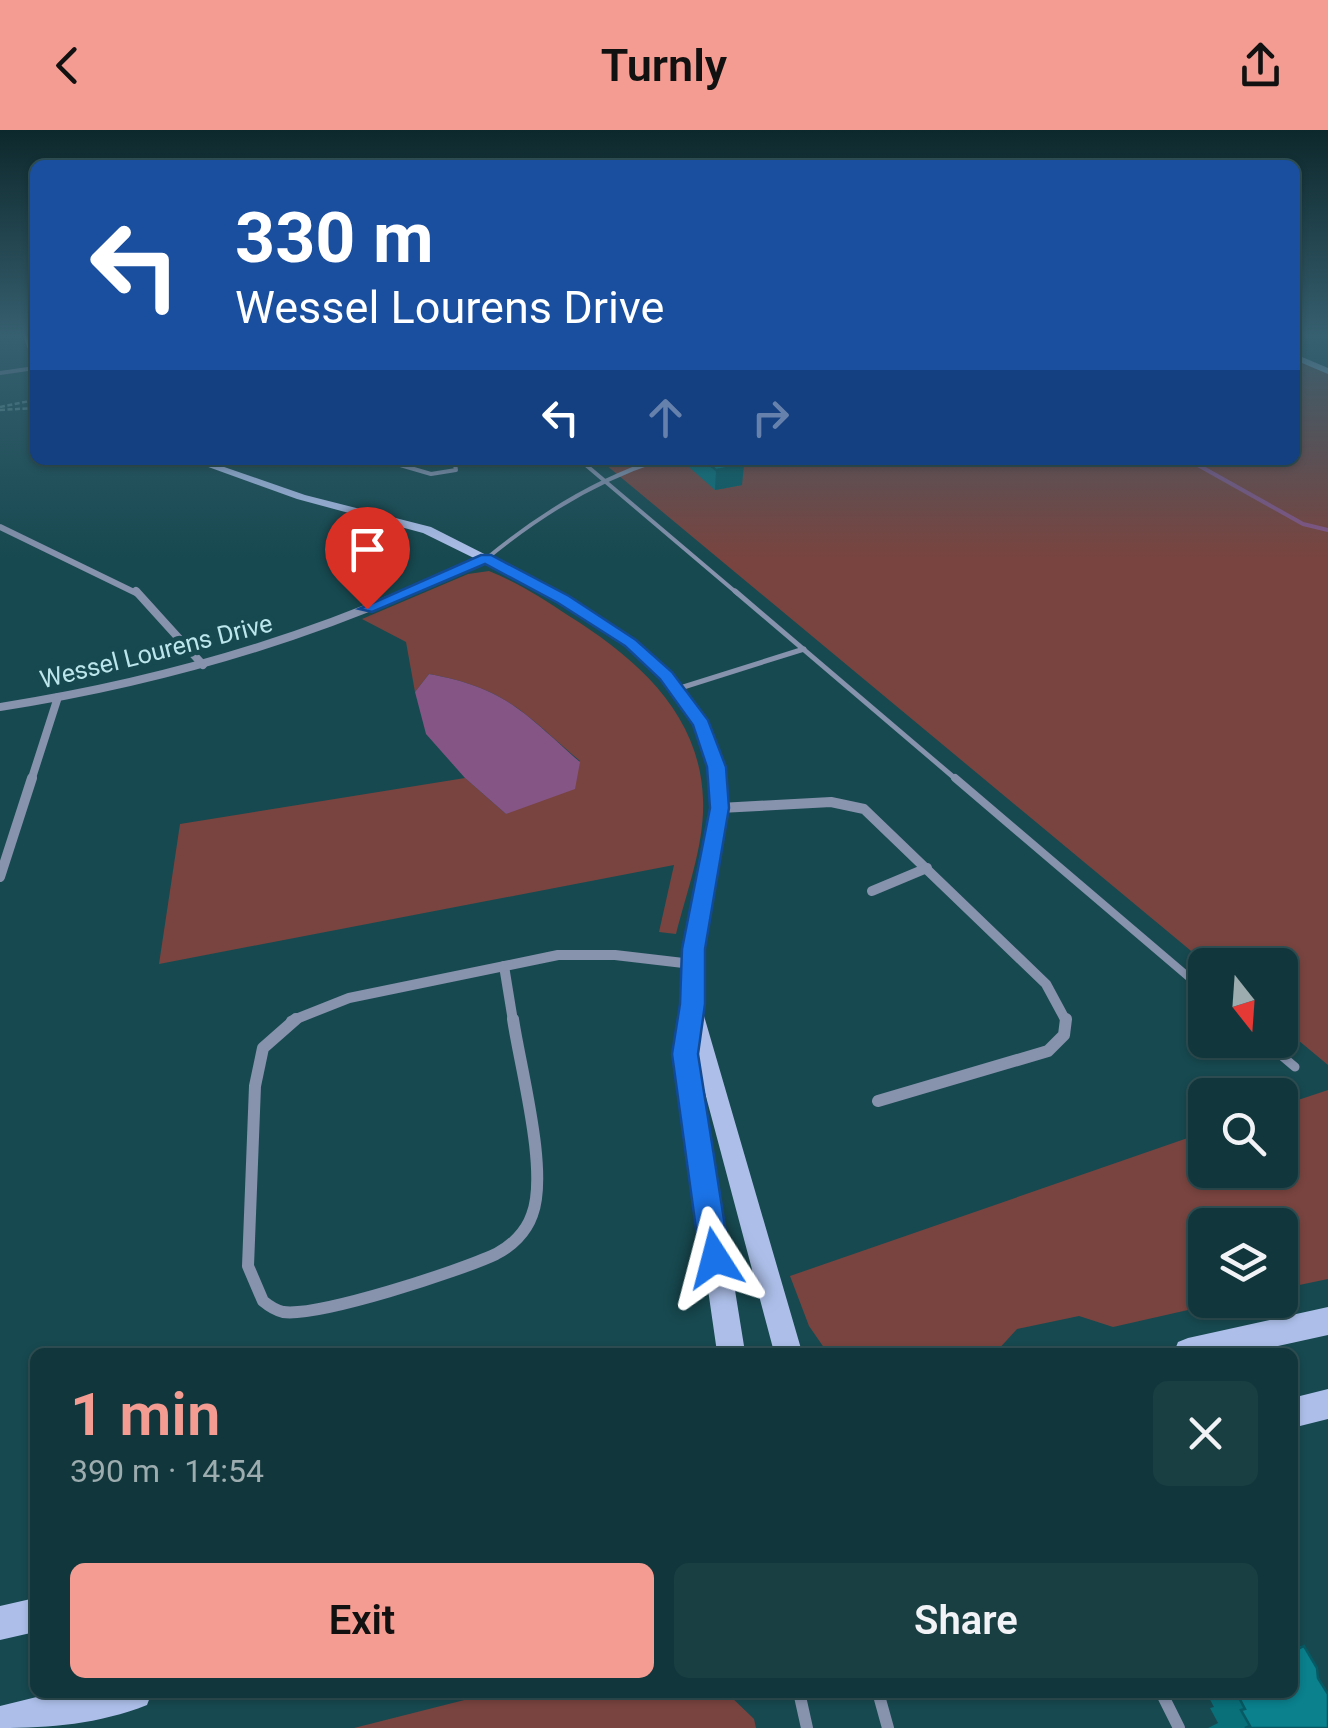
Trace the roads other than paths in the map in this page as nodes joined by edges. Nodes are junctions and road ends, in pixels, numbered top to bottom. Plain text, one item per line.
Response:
1 (208, 465) edge
2 (403, 465) edge
3 (455, 465) edge
4 (585, 465) edge
5 (644, 465) edge
6 (601, 480) junction
7 (0, 527) edge
8 (486, 558) junction
9 (804, 648) junction
10 (203, 665) junction
11 (677, 689) junction
12 (58, 697) junction
13 (0, 707) edge
14 (720, 808) junction
15 (927, 868) junction
16 (0, 878) edge
17 (872, 890) dead end
18 (692, 964) junction
19 (504, 966) junction
20 (1188, 976) edge
21 (692, 1004) junction
22 (1284, 1058) edge
23 (1295, 1067) dead end
24 (878, 1101) dead end
25 (1328, 1321) edge
26 (730, 1348) edge
27 (787, 1348) edge
28 (1206, 1348) edge
29 (1328, 1404) edge
30 (1298, 1411) edge
31 (30, 1616) edge
32 (0, 1623) edge
33 (109, 1698) edge
34 (800, 1698) edge
35 (880, 1698) edge
36 (1164, 1698) edge
37 (0, 1724) edge
38 (807, 1728) edge
39 (888, 1728) edge
40 (1180, 1728) edge

1 - 8 street
2 - 3 lane
4 - 6 lane
5 - 6 lane
6 - 8 lane
6 - 9 lane
7 - 10 street
8 - 10 street, Wessel Lourens Drive
8 - 11 street
9 - 11 lane
9 - 20 lane
10 - 12 street, Wessel Lourens Drive
11 - 14 street
12 - 13 street, Wessel Lourens Drive
12 - 16 street
14 - 15 street
14 - 18 street
15 - 17 street
15 - 24 street
18 - 19 street
18 - 21 street
19 - 19 street
21 - 26 street
21 - 27 street
22 - 23 lane
25 - 28 street
29 - 30 street
31 - 32 street
33 - 37 street
34 - 38 lane
35 - 39 lane
36 - 40 lane

